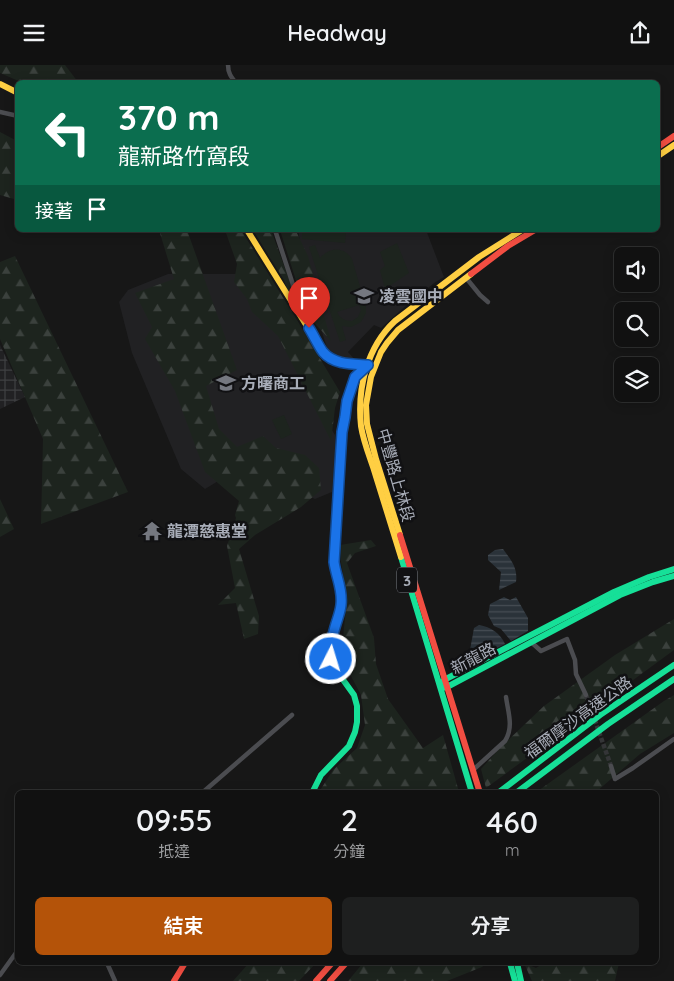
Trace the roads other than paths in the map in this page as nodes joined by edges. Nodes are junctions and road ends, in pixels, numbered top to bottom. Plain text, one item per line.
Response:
1 (228, 65) edge
2 (234, 80) edge
3 (0, 84) edge
4 (15, 92) edge
5 (0, 112) edge
6 (15, 115) edge
7 (674, 136) edge
8 (674, 145) edge
9 (660, 146) edge
10 (660, 155) edge
11 (248, 232) edge
12 (276, 232) edge
13 (519, 232) edge
14 (532, 232) edge
15 (467, 279) junction
16 (488, 302) dead end
17 (302, 316) junction
18 (371, 366) junction
19 (674, 569) edge
20 (674, 576) edge
21 (531, 643) junction
22 (674, 665) edge
23 (444, 679) junction
24 (674, 679) edge
25 (444, 687) junction
26 (586, 695) tunnel mouth
27 (506, 697) dead end
28 (292, 715) dead end
29 (674, 739) edge
30 (611, 766) tunnel mouth
31 (473, 771) junction
32 (205, 790) edge
33 (314, 790) edge
34 (471, 790) edge
35 (479, 790) edge
36 (502, 790) edge
37 (520, 790) edge
38 (15, 954) edge
39 (108, 965) edge
40 (184, 965) edge
41 (330, 965) edge
42 (344, 965) edge
43 (511, 965) edge
44 (518, 965) edge
45 (0, 975) edge
46 (116, 981) edge
47 (174, 981) edge
48 (316, 981) edge
49 (330, 981) edge
50 (515, 981) edge
51 (522, 981) edge

1 - 2 street
3 - 4 main road
5 - 6 street
7 - 9 main road
8 - 10 main road
11 - 17 main road
12 - 17 street
13 - 18 main road, 中豐路上林段 / 3
14 - 15 main road, 中豐路上林段 / 3
15 - 16 street
15 - 18 main road, 中豐路上林段 / 3
17 - 18 main road
18 - 23 main road, 中豐路上林段 / 3
18 - 25 main road, 中豐路上林段 / 3
18 - 33 main road
19 - 23 main road, 新龍路
20 - 21 main road, 新龍路
21 - 25 main road, 新龍路
21 - 26 street
22 - 36 main road, 福爾摩沙高速公路
23 - 25 main road, 中豐路上林段 / 3
24 - 37 main road, 福爾摩沙高速公路
25 - 31 main road, 中豐路上林段 / 3
25 - 34 main road, 中豐路上林段 / 3
27 - 31 street
28 - 32 street
29 - 30 street
31 - 35 main road, 中豐路上林段 / 3
38 - 45 street
39 - 46 street
40 - 47 main road
41 - 48 main road
42 - 49 main road
43 - 50 main road
44 - 51 main road

